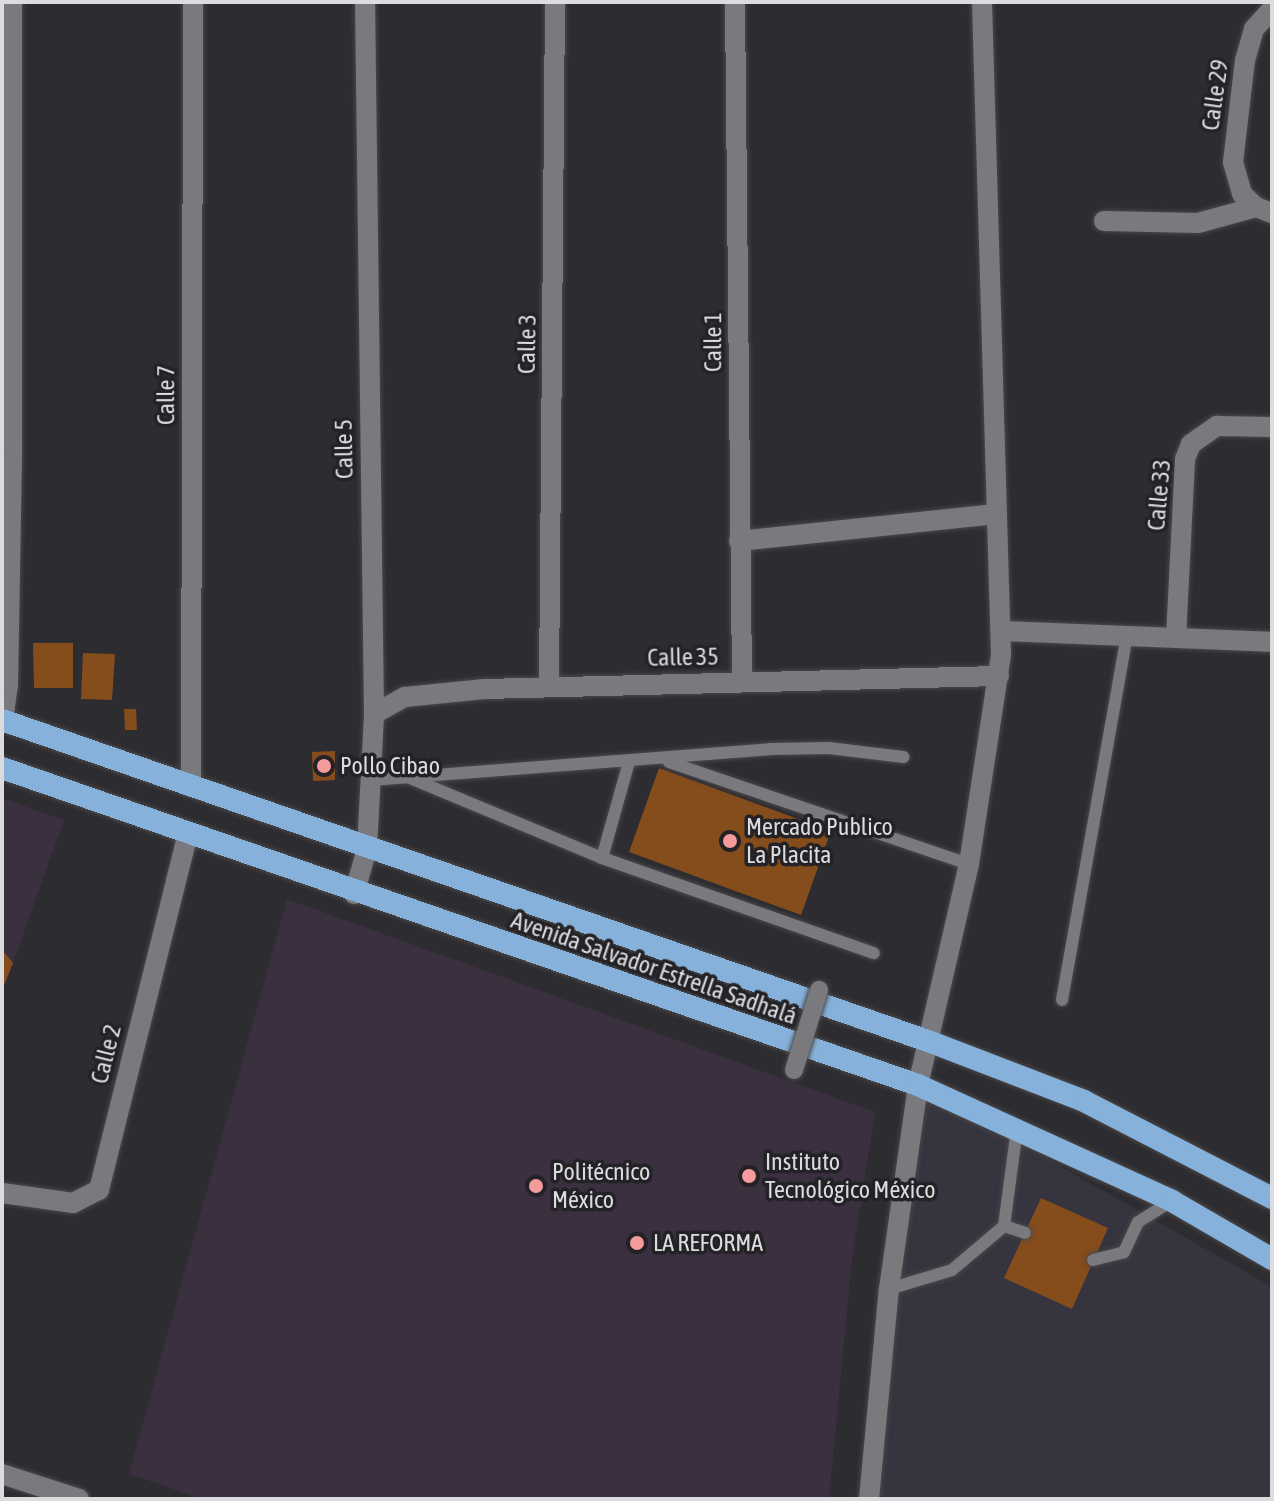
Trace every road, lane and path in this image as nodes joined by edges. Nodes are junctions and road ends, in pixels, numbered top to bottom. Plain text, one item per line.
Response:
1 (12, 2) edge
2 (193, 2) edge
3 (365, 2) edge
4 (555, 2) edge
5 (735, 2) edge
6 (982, 2) edge
7 (1272, 9) edge
8 (1256, 205) edge
9 (1104, 221) dead end
10 (1272, 427) edge
11 (996, 514) junction
12 (739, 541) junction
13 (1001, 631) junction
14 (1127, 636) junction
15 (1176, 638) junction
16 (1272, 642) edge
17 (999, 676) junction
18 (742, 682) junction
19 (549, 687) junction
20 (374, 714) junction
21 (2, 720) edge
22 (903, 757) dead end
23 (662, 760) junction
24 (629, 762) junction
25 (2, 768) edge
26 (407, 777) junction
27 (371, 780) junction
28 (191, 787) junction
29 (188, 833) junction
30 (367, 849) junction
31 (602, 858) junction
32 (969, 864) junction
33 (354, 894) junction
34 (874, 953) dead end
35 (819, 990) dead end
36 (1062, 1000) dead end
37 (928, 1041) junction
38 (794, 1070) dead end
39 (918, 1085) junction
40 (1017, 1128) junction
41 (2, 1193) edge
42 (1272, 1198) edge
43 (1172, 1201) junction
44 (1004, 1226) junction
45 (1025, 1233) dead end
46 (1272, 1259) edge
47 (1093, 1260) dead end
48 (889, 1289) junction
49 (2, 1474) edge
50 (79, 1499) edge
51 (869, 1499) edge

1 - 21 street
2 - 28 street, Calle 7
3 - 20 street, Calle 5
4 - 19 street, Calle 3
5 - 12 street, Calle 1
6 - 11 street
7 - 8 street, Calle 29
8 - 9 street
10 - 15 street, Calle 33
11 - 12 street
11 - 13 street
12 - 18 street, Calle 1
13 - 14 street
13 - 17 street
14 - 15 street
14 - 36 lane
15 - 16 street
17 - 18 street, Calle 35
17 - 32 street
18 - 19 street, Calle 35
19 - 20 street, Calle 35
20 - 27 street, Calle 5
21 - 28 highway, Avenida Salvador Estrella Sadhalá
22 - 23 lane
23 - 24 lane
23 - 32 lane
24 - 26 lane
24 - 31 lane
25 - 29 highway, Avenida Salvador Estrella Sadhalá
26 - 27 lane
26 - 31 lane
27 - 30 street, Calle 5
28 - 30 highway, Avenida Salvador Estrella Sadhalá
29 - 33 highway, Avenida Salvador Estrella Sadhalá
29 - 41 street, Calle 2
30 - 33 street, Calle 5
30 - 37 highway, Avenida Salvador Estrella Sadhalá
31 - 34 lane
32 - 37 street
33 - 39 highway, Avenida Salvador Estrella Sadhalá
35 - 38 street, bridge
37 - 39 street
37 - 42 highway, Avenida Salvador Estrella Sadhalá
39 - 40 highway, Avenida Salvador Estrella Sadhalá
39 - 48 street
40 - 43 highway, Avenida Salvador Estrella Sadhalá
40 - 44 lane
43 - 46 highway, Avenida Salvador Estrella Sadhalá
43 - 47 lane
44 - 45 lane
44 - 48 lane
48 - 51 street
49 - 50 street

